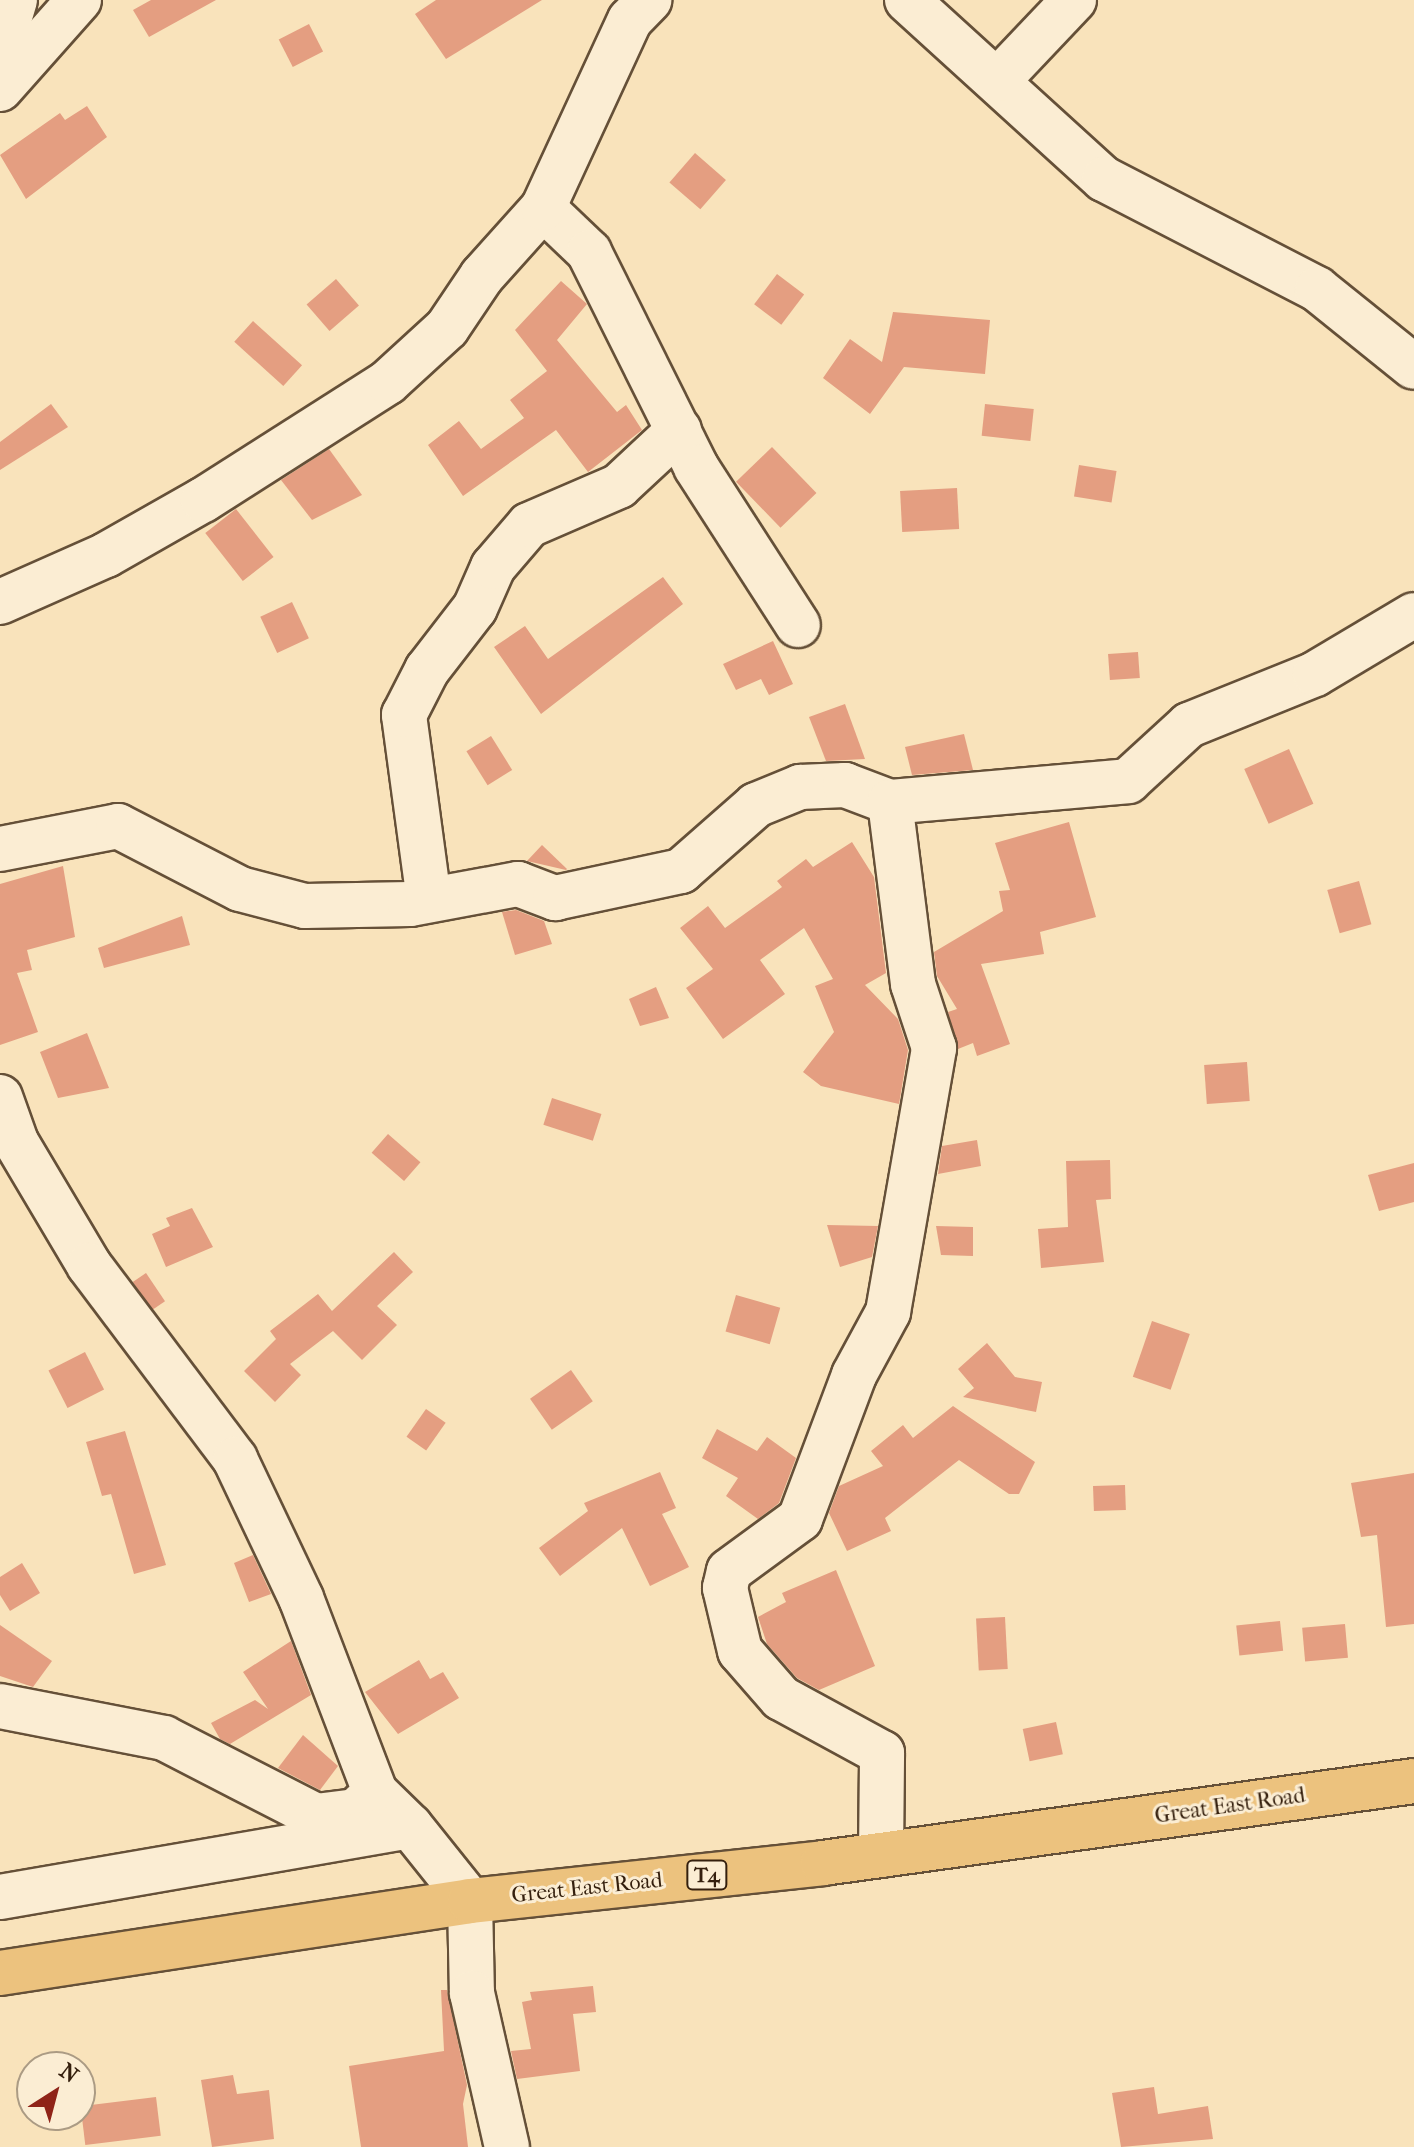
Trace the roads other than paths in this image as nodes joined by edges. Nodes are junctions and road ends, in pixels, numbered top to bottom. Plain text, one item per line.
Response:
1 (15, 0) edge
2 (79, 0) edge
3 (649, 0) edge
4 (907, 0) edge
5 (1074, 0) edge
6 (0, 50) edge
7 (999, 79) junction
8 (0, 89) edge
9 (543, 208) junction
10 (1414, 367) edge
11 (679, 430) junction
12 (0, 602) edge
13 (1414, 615) edge
14 (798, 625) dead end
15 (890, 802) junction
16 (0, 849) edge
17 (429, 900) junction
18 (0, 1097) edge
19 (0, 1706) edge
20 (1414, 1781) edge
21 (375, 1792) junction
22 (410, 1826) junction
23 (881, 1855) junction
24 (0, 1897) edge
25 (470, 1901) junction
26 (0, 1973) edge
27 (507, 2147) edge

1 - 6 street
2 - 8 street
3 - 9 street
4 - 7 street
5 - 7 street
7 - 10 street
9 - 11 street
9 - 12 street
11 - 14 street
11 - 17 street
13 - 15 street
15 - 17 street
15 - 23 street
16 - 17 street
18 - 21 street
19 - 21 street
20 - 23 highway, Great East Road / T4
21 - 22 street
22 - 24 street
22 - 25 street
23 - 25 highway, Great East Road / T4
25 - 26 highway, Great East Road / T4
25 - 27 street

